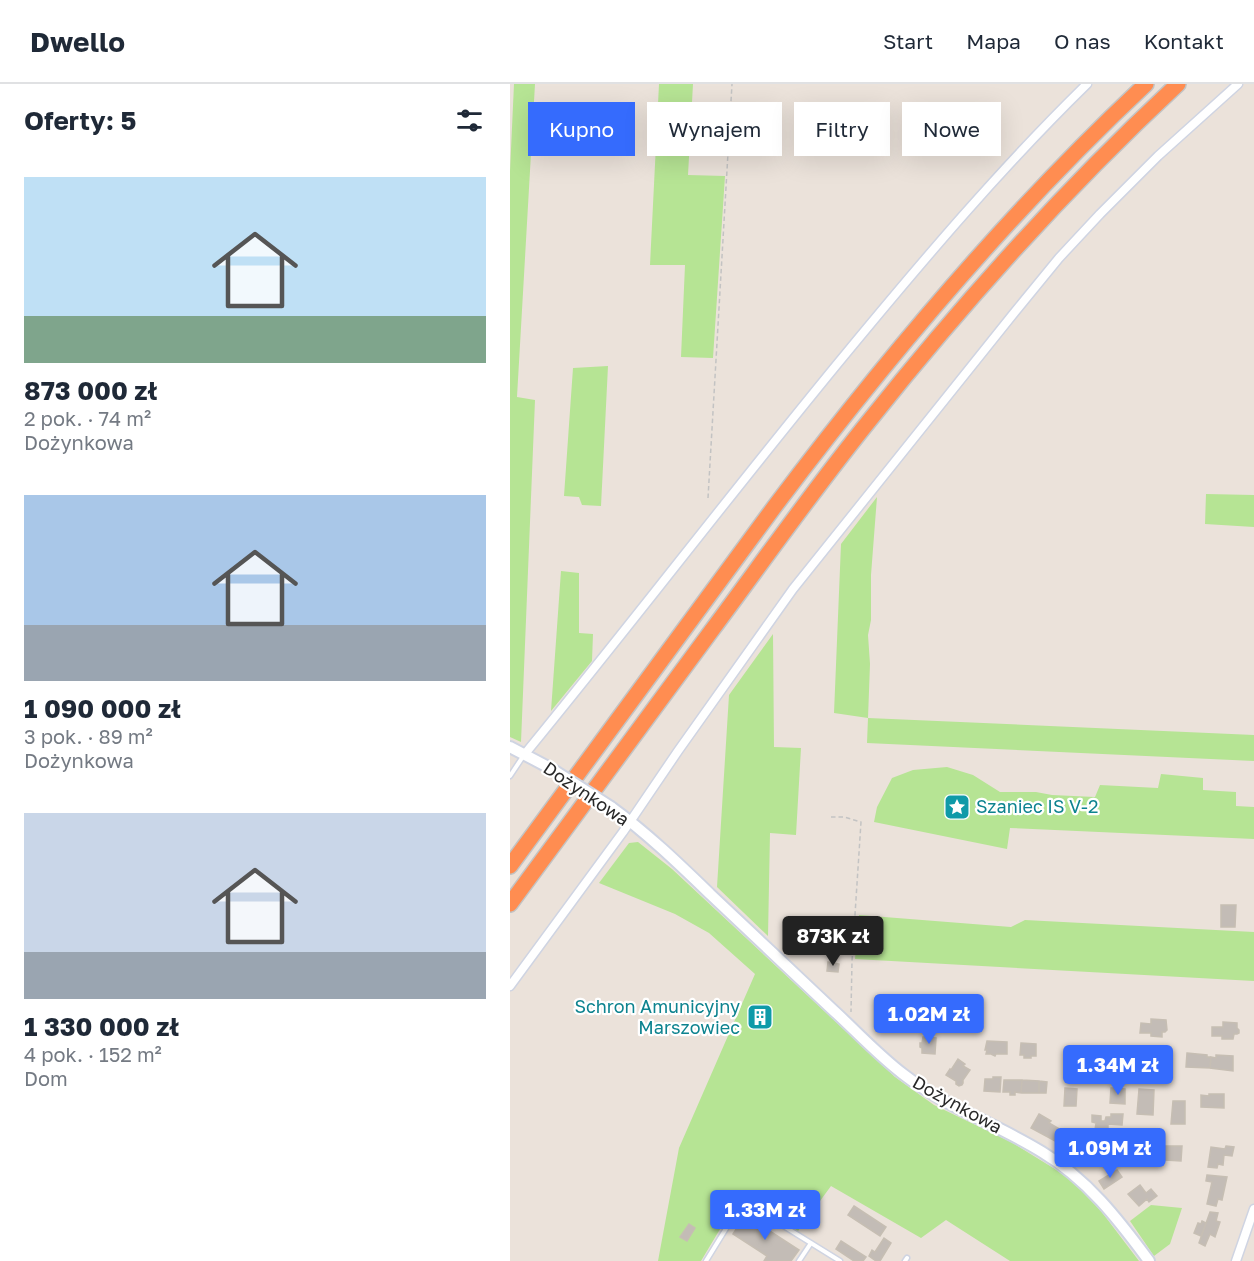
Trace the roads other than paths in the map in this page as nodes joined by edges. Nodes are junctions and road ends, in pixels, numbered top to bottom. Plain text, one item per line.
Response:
1 (1087, 84) edge
2 (1146, 84) edge
3 (1178, 84) edge
4 (1238, 84) edge
5 (510, 747) edge
6 (524, 754) junction
7 (510, 776) edge
8 (630, 822) junction
9 (510, 866) edge
10 (510, 904) edge
11 (510, 986) edge
12 (1254, 1209) edge
13 (811, 1243) junction
14 (832, 1259) edge
15 (705, 1261) edge
16 (799, 1261) edge
17 (840, 1261) edge
18 (1149, 1261) edge
19 (1236, 1261) edge

1 - 6 street
2 - 9 highway
3 - 10 highway
4 - 8 street
5 - 6 street, Dożynkowa
6 - 7 lane
6 - 8 street, Dożynkowa, bridge
8 - 11 street
8 - 18 street, Dożynkowa
12 - 19 street
13 - 14 lane
13 - 15 lane
13 - 16 lane
14 - 17 lane

